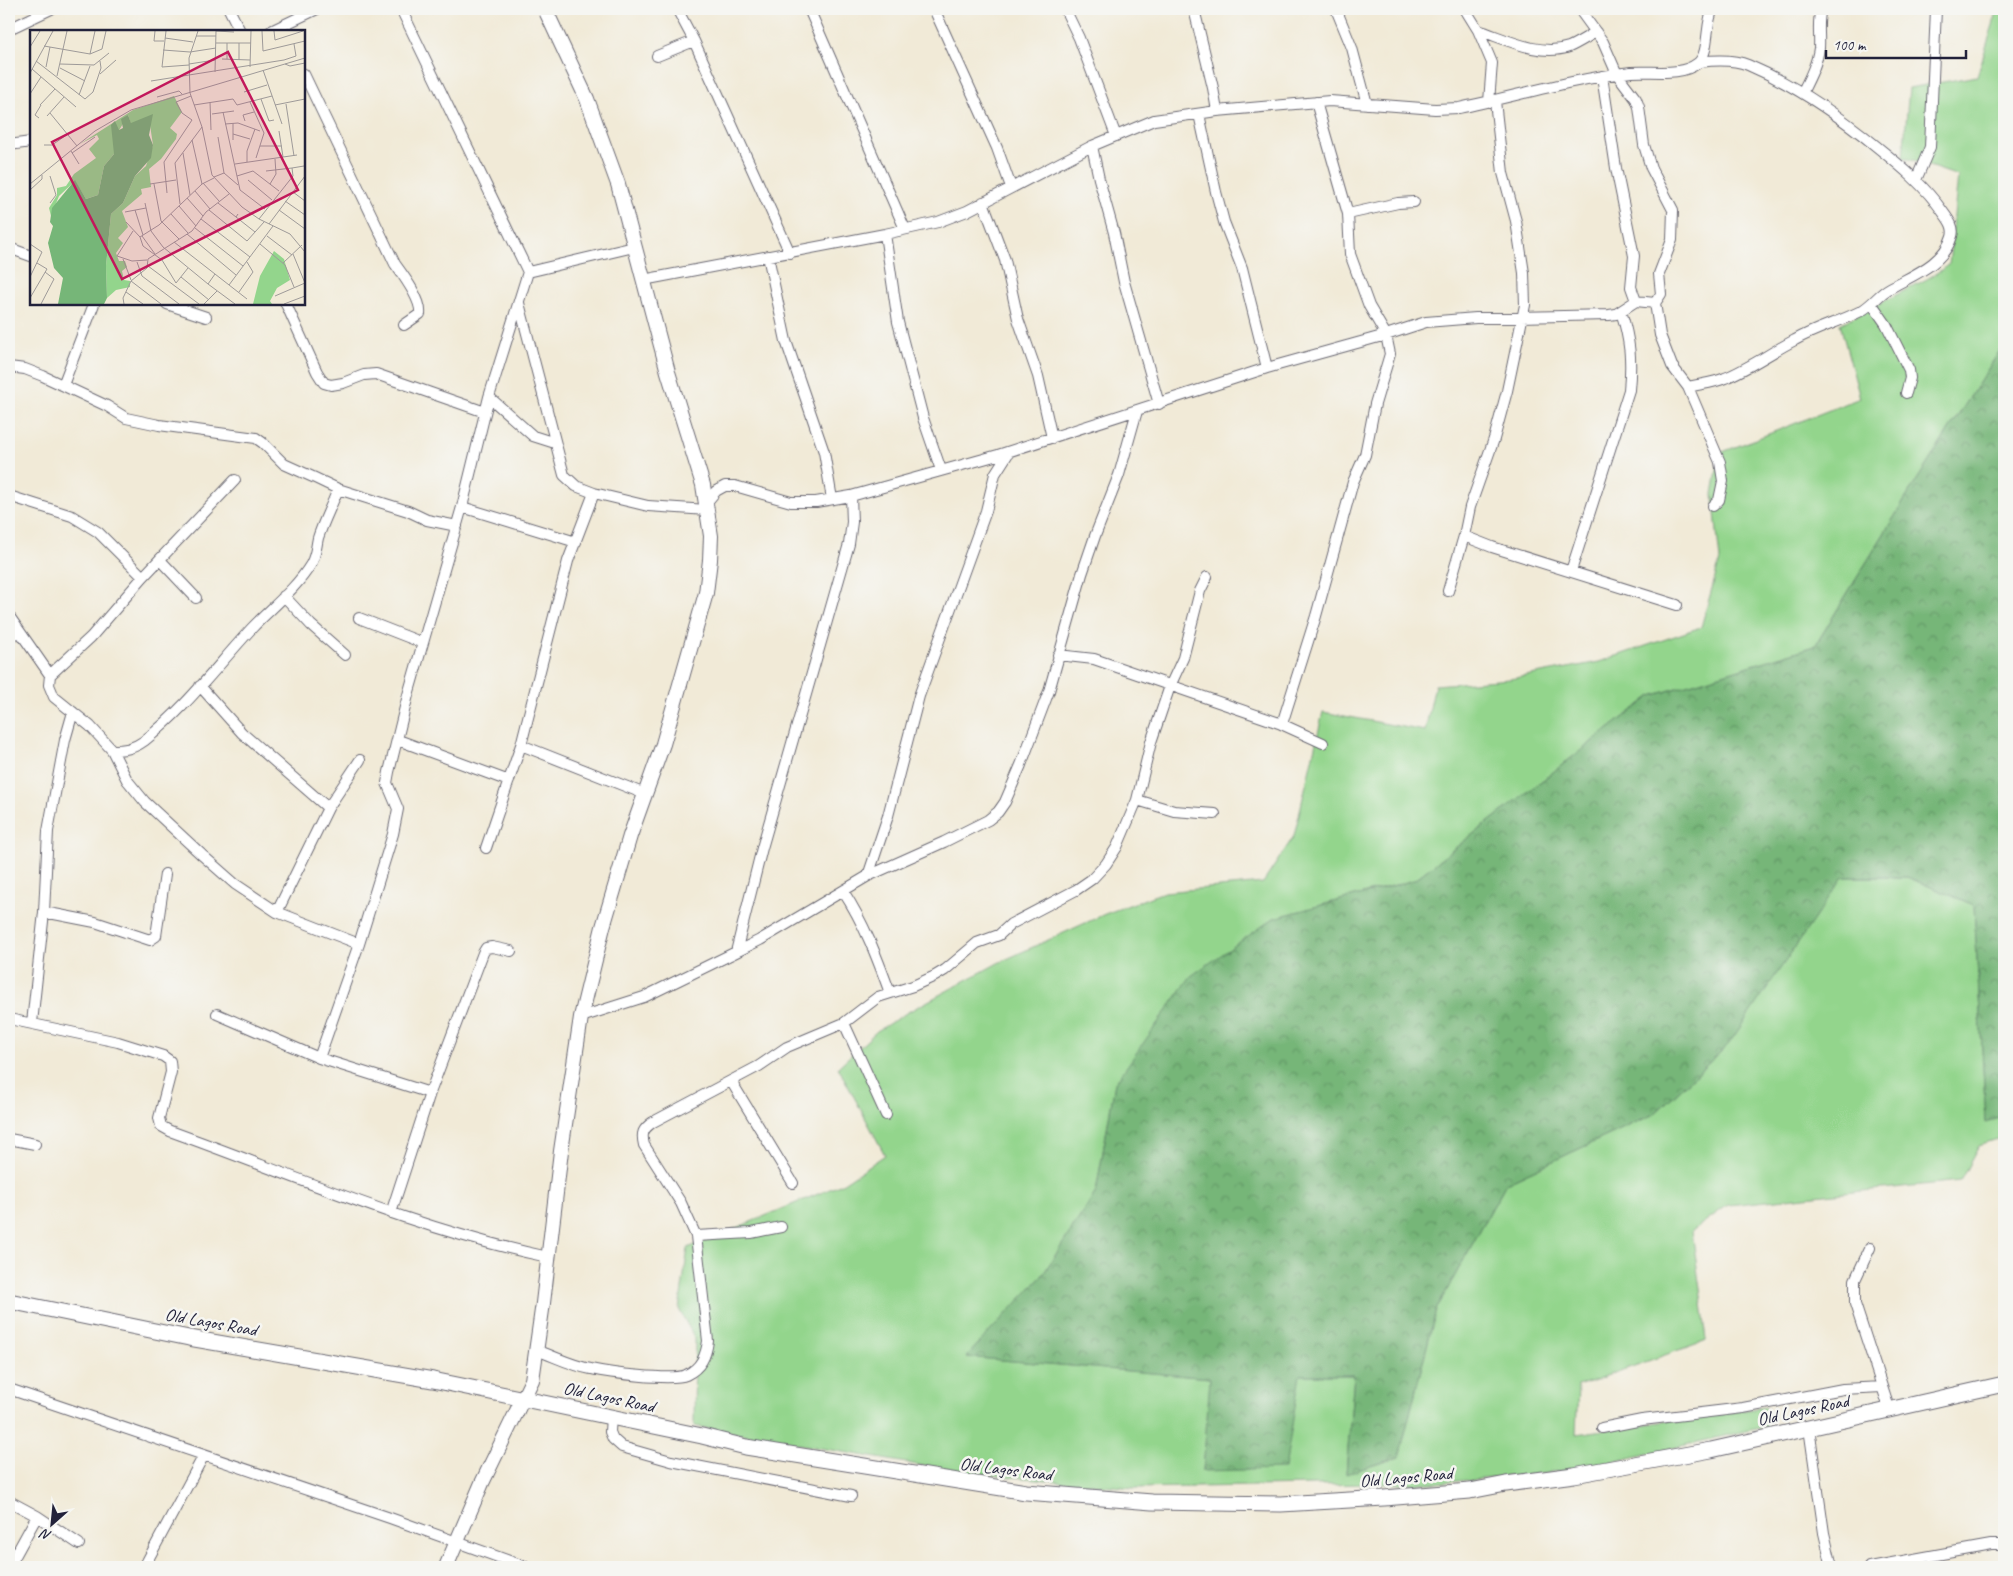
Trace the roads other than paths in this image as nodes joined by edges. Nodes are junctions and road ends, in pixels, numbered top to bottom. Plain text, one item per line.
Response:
1 (51, 9) edge
2 (229, 9) edge
3 (317, 9) edge
4 (401, 9) edge
5 (545, 9) edge
6 (676, 9) edge
7 (809, 9) edge
8 (934, 9) edge
9 (1065, 9) edge
10 (1194, 9) edge
11 (1336, 9) edge
12 (1465, 9) edge
13 (1580, 9) edge
14 (1821, 9) edge
15 (1936, 9) edge
16 (1711, 10) edge
17 (9, 29) edge
18 (282, 29) edge
19 (240, 30) edge
20 (1478, 30) junction
21 (1596, 32) junction
22 (694, 41) junction
23 (657, 56) dead end
24 (1700, 62) junction
25 (1617, 74) junction
26 (305, 76) edge
27 (1602, 76) junction
28 (1802, 93) junction
29 (1492, 101) junction
30 (1316, 102) junction
31 (1366, 104) junction
32 (1217, 111) junction
33 (1199, 114) junction
34 (1116, 136) junction
35 (30, 142) edge
36 (9, 145) edge
37 (1092, 146) junction
38 (1916, 180) junction
39 (1011, 187) junction
40 (983, 202) junction
41 (1414, 202) dead end
42 (1348, 214) junction
43 (905, 229) junction
44 (885, 234) junction
45 (634, 247) junction
46 (9, 248) edge
47 (790, 253) junction
48 (30, 256) edge
49 (768, 256) junction
50 (528, 272) junction
51 (643, 280) junction
52 (1636, 301) junction
53 (518, 302) junction
54 (1655, 303) junction
55 (1872, 304) junction
56 (94, 305) edge
57 (170, 305) edge
58 (286, 305) edge
59 (1621, 311) junction
60 (206, 317) dead end
61 (1522, 317) junction
62 (404, 325) dead end
63 (1386, 335) junction
64 (9, 367) edge
65 (1267, 368) junction
66 (64, 385) junction
67 (1688, 387) junction
68 (1906, 393) dead end
69 (489, 398) junction
70 (1159, 404) junction
71 (1137, 411) junction
72 (485, 412) junction
73 (1052, 438) junction
74 (555, 443) junction
75 (1009, 452) junction
76 (986, 458) junction
77 (941, 470) junction
78 (995, 474) junction
79 (236, 480) dead end
80 (338, 489) junction
81 (594, 493) junction
82 (9, 496) edge
83 (851, 496) junction
84 (832, 499) junction
85 (1712, 506) dead end
86 (462, 507) junction
87 (706, 507) junction
88 (457, 526) junction
89 (1464, 536) junction
90 (576, 542) junction
91 (160, 560) junction
92 (1571, 571) junction
93 (143, 577) junction
94 (1207, 577) dead end
95 (1448, 591) dead end
96 (284, 596) junction
97 (196, 598) dead end
98 (1677, 605) dead end
99 (9, 616) edge
100 (359, 618) dead end
101 (19, 632) junction
102 (9, 637) edge
103 (423, 643) junction
104 (345, 655) dead end
105 (1058, 655) junction
106 (50, 675) junction
107 (200, 686) junction
108 (1170, 686) junction
109 (73, 712) junction
110 (1282, 724) junction
111 (398, 740) junction
112 (1323, 743) dead end
113 (521, 745) junction
114 (112, 750) junction
115 (360, 760) dead end
116 (509, 781) junction
117 (645, 794) junction
118 (1137, 800) junction
119 (328, 808) junction
120 (1215, 814) dead end
121 (486, 848) dead end
122 (878, 850) junction
123 (887, 866) junction
124 (165, 874) dead end
125 (868, 876) junction
126 (843, 891) junction
127 (44, 912) junction
128 (277, 912) junction
129 (359, 944) junction
130 (512, 952) dead end
131 (736, 952) junction
132 (890, 993) junction
133 (217, 1014) dead end
134 (581, 1017) junction
135 (9, 1019) edge
136 (32, 1023) junction
137 (844, 1023) junction
138 (319, 1058) junction
139 (731, 1081) junction
140 (430, 1093) junction
141 (886, 1115) dead end
142 (9, 1138) edge
143 (35, 1144) dead end
144 (793, 1183) dead end
145 (391, 1213) junction
146 (782, 1228) dead end
147 (696, 1236) junction
148 (1870, 1248) dead end
149 (548, 1257) junction
150 (9, 1301) edge
151 (536, 1350) junction
152 (2004, 1384) edge
153 (1882, 1387) junction
154 (9, 1389) edge
155 (523, 1399) junction
156 (1890, 1411) junction
157 (611, 1416) junction
158 (1602, 1428) dead end
159 (1809, 1428) junction
160 (204, 1455) junction
161 (851, 1496) dead end
162 (9, 1501) edge
163 (37, 1516) junction
164 (457, 1542) junction
165 (79, 1544) dead end
166 (2004, 1545) edge
167 (146, 1565) edge
168 (9, 1567) edge
169 (157, 1567) edge
170 (446, 1567) edge
171 (526, 1567) edge
172 (1832, 1567) edge
173 (1870, 1567) edge

1 - 17 street
2 - 19 street
3 - 18 street
4 - 50 street
5 - 45 street
6 - 22 street
7 - 43 street
8 - 39 street
9 - 34 street
10 - 32 street
11 - 31 street
12 - 20 street
13 - 21 street
14 - 28 street
15 - 38 street
16 - 24 street
20 - 21 street
20 - 29 street
21 - 25 street
22 - 23 street
22 - 47 street
24 - 25 street
24 - 28 street
25 - 27 street
25 - 54 street
26 - 62 street
27 - 29 street
27 - 52 street
28 - 38 street
29 - 31 street
29 - 61 street
30 - 31 street
30 - 32 street
30 - 42 street
32 - 33 street
33 - 34 street
33 - 65 street
34 - 37 street
35 - 36 street
37 - 39 street
37 - 70 street
38 - 55 street
39 - 40 street
40 - 43 street
40 - 73 street
41 - 42 street
42 - 63 street
43 - 44 street
44 - 47 street
44 - 77 street
45 - 50 street
45 - 51 street
46 - 48 street
47 - 49 street
49 - 51 street
49 - 84 street
50 - 53 street
51 - 87 street
52 - 54 street
52 - 59 street
53 - 69 street
53 - 74 street
54 - 67 street
55 - 67 street
55 - 68 street
56 - 66 street
57 - 60 street
58 - 72 street
59 - 61 street
59 - 92 street
61 - 63 street
61 - 89 street
63 - 65 street
63 - 110 street
64 - 66 street
65 - 70 street
66 - 80 street
67 - 85 street
69 - 72 street
69 - 74 street
70 - 71 street
71 - 73 street
71 - 105 street
72 - 86 street
73 - 75 street
74 - 81 street
75 - 76 street
75 - 78 street
76 - 77 street
76 - 78 street
77 - 83 street
78 - 122 street
79 - 91 street
80 - 88 street
80 - 96 street
81 - 87 street
81 - 90 street
82 - 93 street
83 - 84 street
83 - 131 street
84 - 87 street
86 - 88 street
86 - 90 street
87 - 117 street
88 - 103 street
89 - 92 street
89 - 95 street
90 - 113 street
91 - 93 street
91 - 97 street
92 - 98 street
93 - 106 street
94 - 108 street
96 - 104 street
96 - 107 street
99 - 101 street
100 - 103 street
101 - 102 street
101 - 106 street
103 - 111 street
105 - 108 street
105 - 123 street
106 - 109 street
107 - 114 street
107 - 119 street
108 - 110 street
108 - 118 street
109 - 114 street
109 - 127 street
110 - 112 street
111 - 116 street
111 - 129 street
113 - 116 street
113 - 117 street
114 - 128 street
115 - 119 street
116 - 121 street
117 - 134 street
118 - 120 street
118 - 132 street
119 - 128 street
122 - 123 street
122 - 125 street
123 - 125 street
124 - 127 street
125 - 126 street
126 - 131 street
126 - 132 street
127 - 136 street
128 - 129 street
129 - 138 street
130 - 140 street
131 - 134 street
132 - 137 street
133 - 138 street
134 - 149 street
135 - 136 street
136 - 145 street
137 - 139 street
137 - 141 street
138 - 140 street
139 - 144 street
139 - 147 street
140 - 145 street
142 - 143 street
145 - 149 street
146 - 147 street
147 - 151 street
148 - 153 street
149 - 151 street
150 - 155 main road, Old Lagos Road
151 - 155 street
152 - 156 main road, Old Lagos Road
153 - 156 street
153 - 158 street
154 - 160 street
155 - 157 main road, Old Lagos Road
155 - 164 street
156 - 159 main road, Old Lagos Road
157 - 159 main road, Old Lagos Road
157 - 161 street
159 - 172 street
160 - 164 street
160 - 167 street
162 - 163 street
163 - 165 street
163 - 168 street
164 - 170 street
164 - 171 street
166 - 173 street
167 - 169 street

